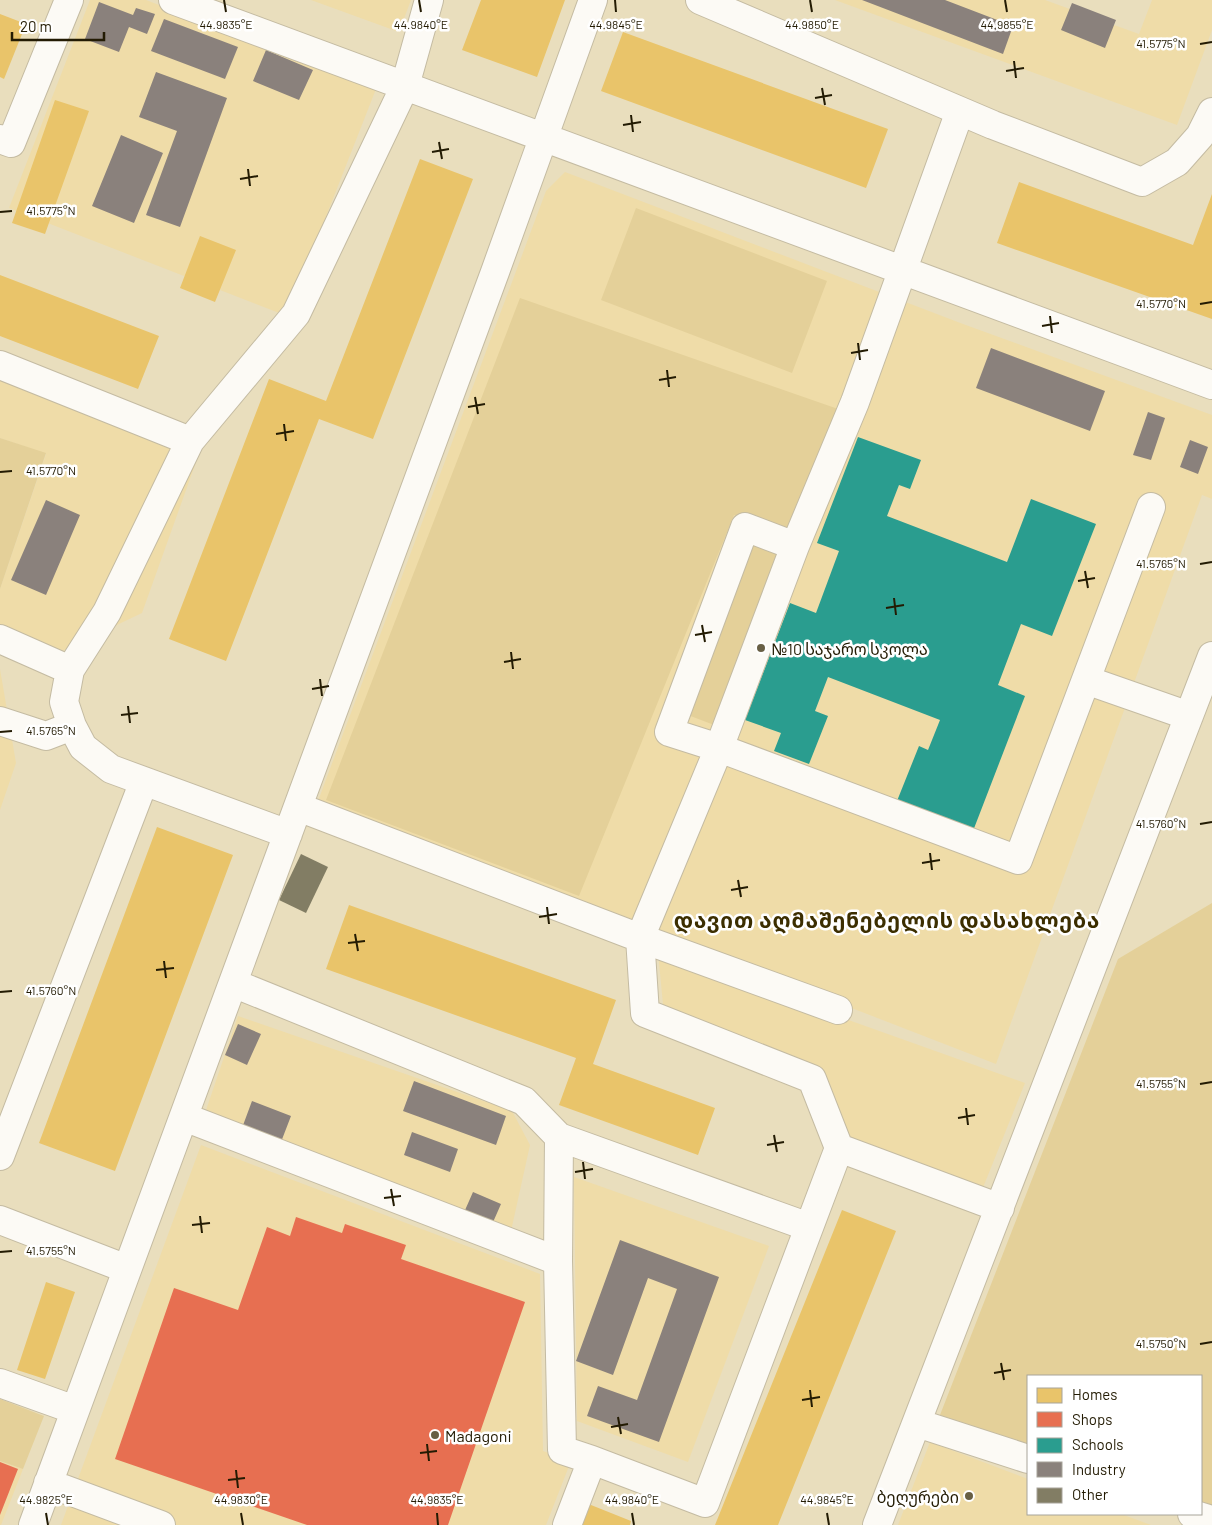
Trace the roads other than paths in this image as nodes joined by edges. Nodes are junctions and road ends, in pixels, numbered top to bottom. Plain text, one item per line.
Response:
1 (69, 0) edge
2 (173, 0) edge
3 (429, 0) edge
4 (593, 0) edge
5 (700, 0) edge
6 (405, 86) junction
7 (960, 111) junction
8 (1212, 112) edge
9 (542, 137) junction
10 (0, 138) edge
11 (903, 271) junction
12 (0, 365) edge
13 (1212, 385) edge
14 (190, 441) junction
15 (1151, 507) dead end
16 (795, 546) junction
17 (0, 639) edge
18 (1212, 656) edge
19 (70, 670) junction
20 (1086, 680) junction
21 (1189, 716) junction
22 (0, 721) edge
23 (72, 726) junction
24 (719, 748) junction
25 (144, 781) junction
26 (298, 807) junction
27 (288, 834) junction
28 (640, 938) junction
29 (233, 983) junction
30 (838, 1010) dead end
31 (184, 1117) junction
32 (559, 1138) junction
33 (839, 1148) junction
34 (0, 1156) edge
35 (1000, 1208) junction
36 (0, 1220) edge
37 (809, 1227) junction
38 (558, 1261) junction
39 (127, 1269) junction
40 (0, 1383) edge
41 (75, 1410) junction
42 (917, 1423) junction
43 (1027, 1459) edge
44 (592, 1460) junction
45 (48, 1483) junction
46 (1195, 1515) edge
47 (1212, 1520) edge
48 (33, 1525) edge
49 (161, 1525) edge
50 (567, 1525) edge
51 (878, 1525) edge

1 - 10 street
2 - 6 street
3 - 6 street
4 - 9 street
5 - 7 street
6 - 9 street
6 - 14 street
7 - 8 street
7 - 11 street
9 - 11 street
9 - 26 street
11 - 13 street
11 - 16 street
12 - 14 street
14 - 19 street
15 - 20 street
16 - 24 street
16 - 24 street
17 - 19 street
18 - 21 street
19 - 23 street
20 - 21 street
20 - 24 street
21 - 35 street
22 - 23 street
23 - 25 street
24 - 28 street
25 - 27 street
25 - 34 street
26 - 27 street
26 - 28 street
27 - 29 street
28 - 30 street
28 - 33 street
29 - 31 street
29 - 32 street
31 - 38 street
31 - 39 street
32 - 37 street
32 - 38 street
33 - 35 street
33 - 37 street
35 - 42 street
36 - 39 street
37 - 44 street
38 - 44 street
39 - 41 street
40 - 41 street
41 - 45 street
42 - 43 street
42 - 51 street
44 - 50 street
45 - 48 street
45 - 49 street
46 - 47 street

